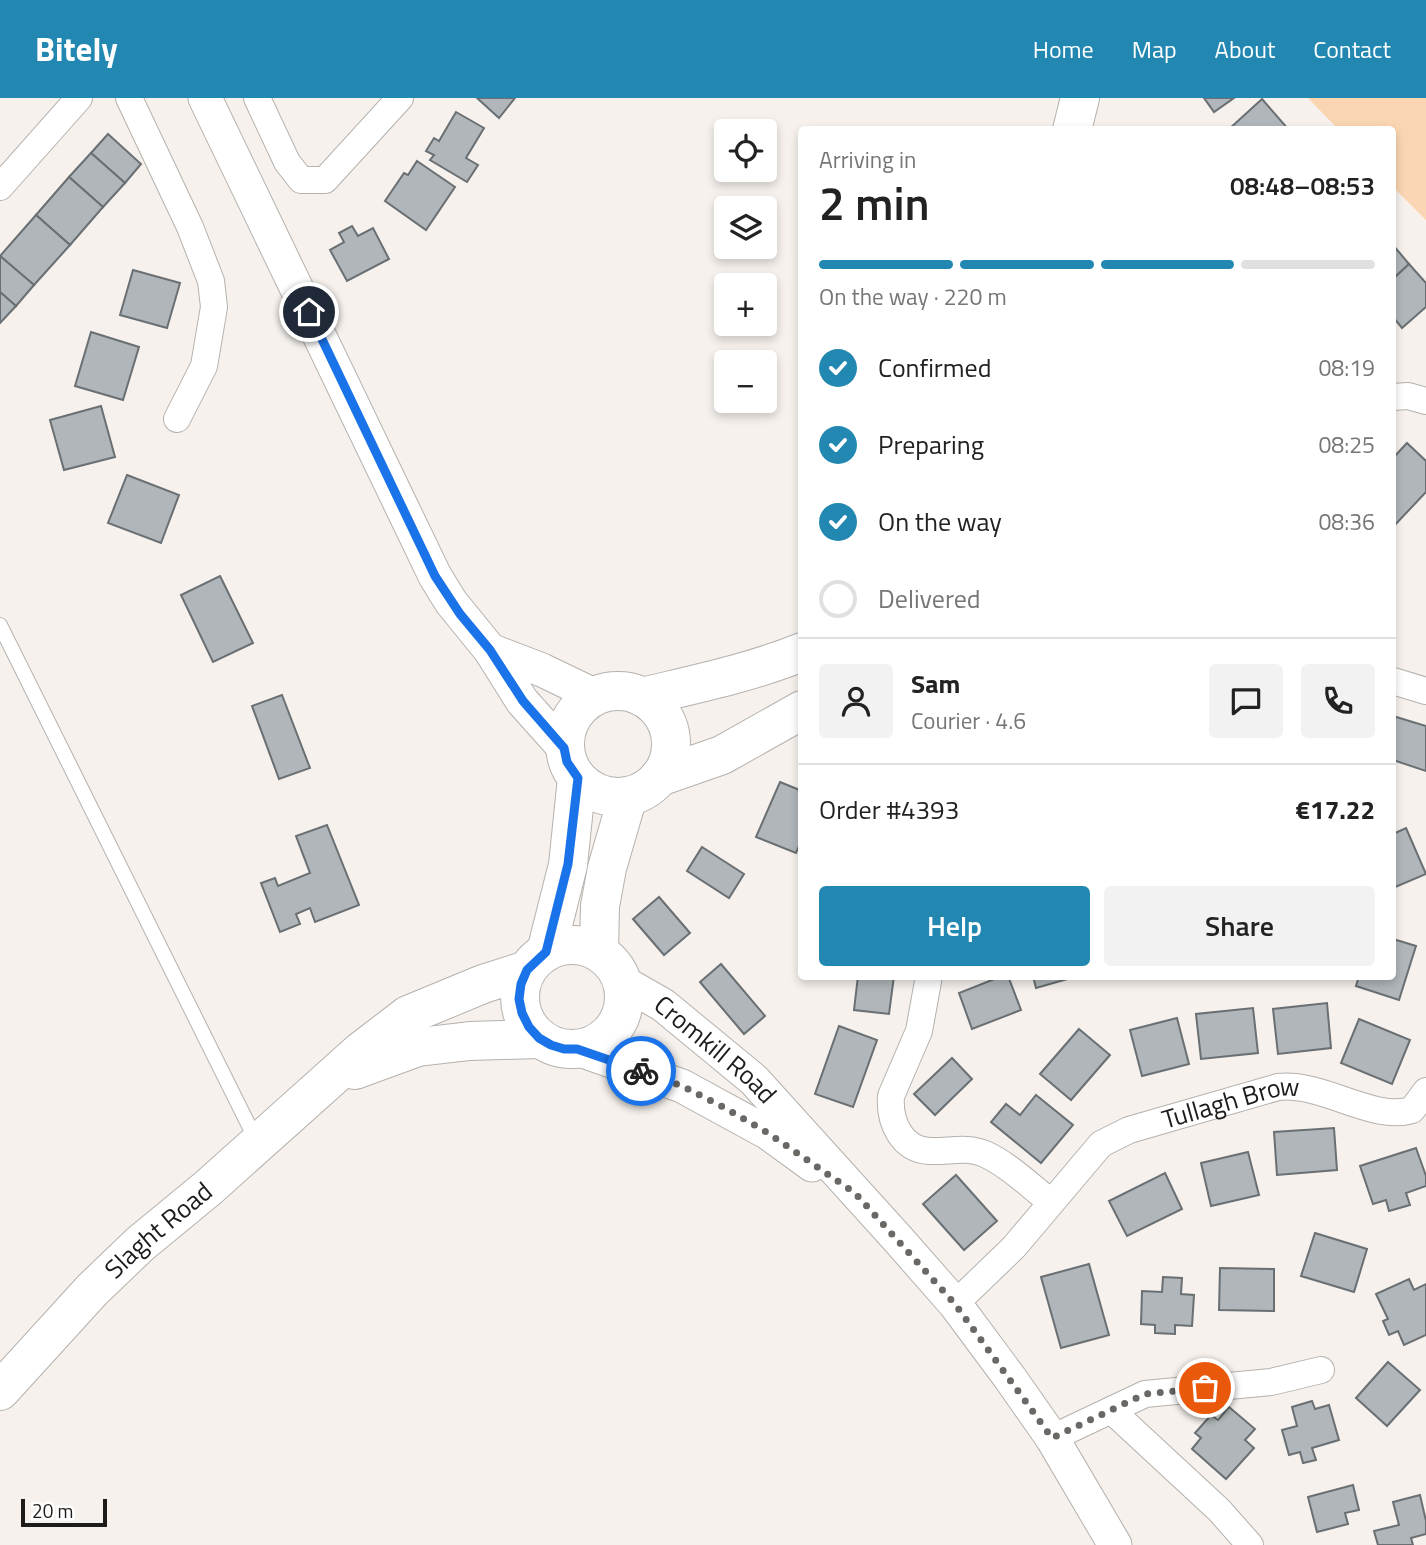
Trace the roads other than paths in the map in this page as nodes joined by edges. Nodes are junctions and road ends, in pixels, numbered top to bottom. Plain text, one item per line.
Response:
1 (79, 98) edge
2 (129, 98) edge
3 (205, 98) edge
4 (257, 98) edge
5 (400, 98) edge
6 (1080, 98) edge
7 (1073, 126) edge
8 (0, 187) edge
9 (1396, 397) edge
10 (1426, 401) edge
11 (177, 419) dead end
12 (0, 625) edge
13 (490, 650) junction
14 (798, 654) edge
15 (1396, 682) edge
16 (1426, 691) edge
17 (596, 696) junction
18 (642, 697) junction
19 (798, 712) edge
20 (571, 763) junction
21 (644, 786) junction
22 (536, 961) junction
23 (610, 967) junction
24 (928, 980) edge
25 (539, 1038) junction
26 (577, 1049) junction
27 (327, 1081) junction
28 (1426, 1091) edge
29 (257, 1143) junction
30 (855, 1193) junction
31 (1051, 1202) junction
32 (955, 1304) junction
33 (1321, 1370) dead end
34 (0, 1391) edge
35 (1111, 1410) junction
36 (1052, 1438) junction
37 (1115, 1545) edge
38 (1250, 1545) edge

1 - 8 street
2 - 11 street
3 - 13 street
4 - 5 street
6 - 7 main road
9 - 10 street
12 - 29 lane
13 - 17 street
13 - 20 street
14 - 18 main road
15 - 16 street
17 - 18 main road
17 - 20 main road
18 - 21 main road
19 - 21 main road
20 - 21 main road
20 - 22 main road
21 - 23 main road
22 - 23 main road
22 - 25 main road
22 - 27 main road, Slaght Road
23 - 26 main road
23 - 30 street, Cromkill Road
24 - 31 street
25 - 26 main road
25 - 27 main road, Slaght Road
26 - 30 street, Cromkill Road
27 - 29 main road, Slaght Road
28 - 31 street, Tullagh Brow
29 - 34 main road, Slaght Road
30 - 32 street, Cromkill Road
31 - 32 street, Tullagh Brow
32 - 36 street, Cromkill Road
33 - 35 street
35 - 36 street
35 - 38 street
36 - 37 street, Cromkill Road

